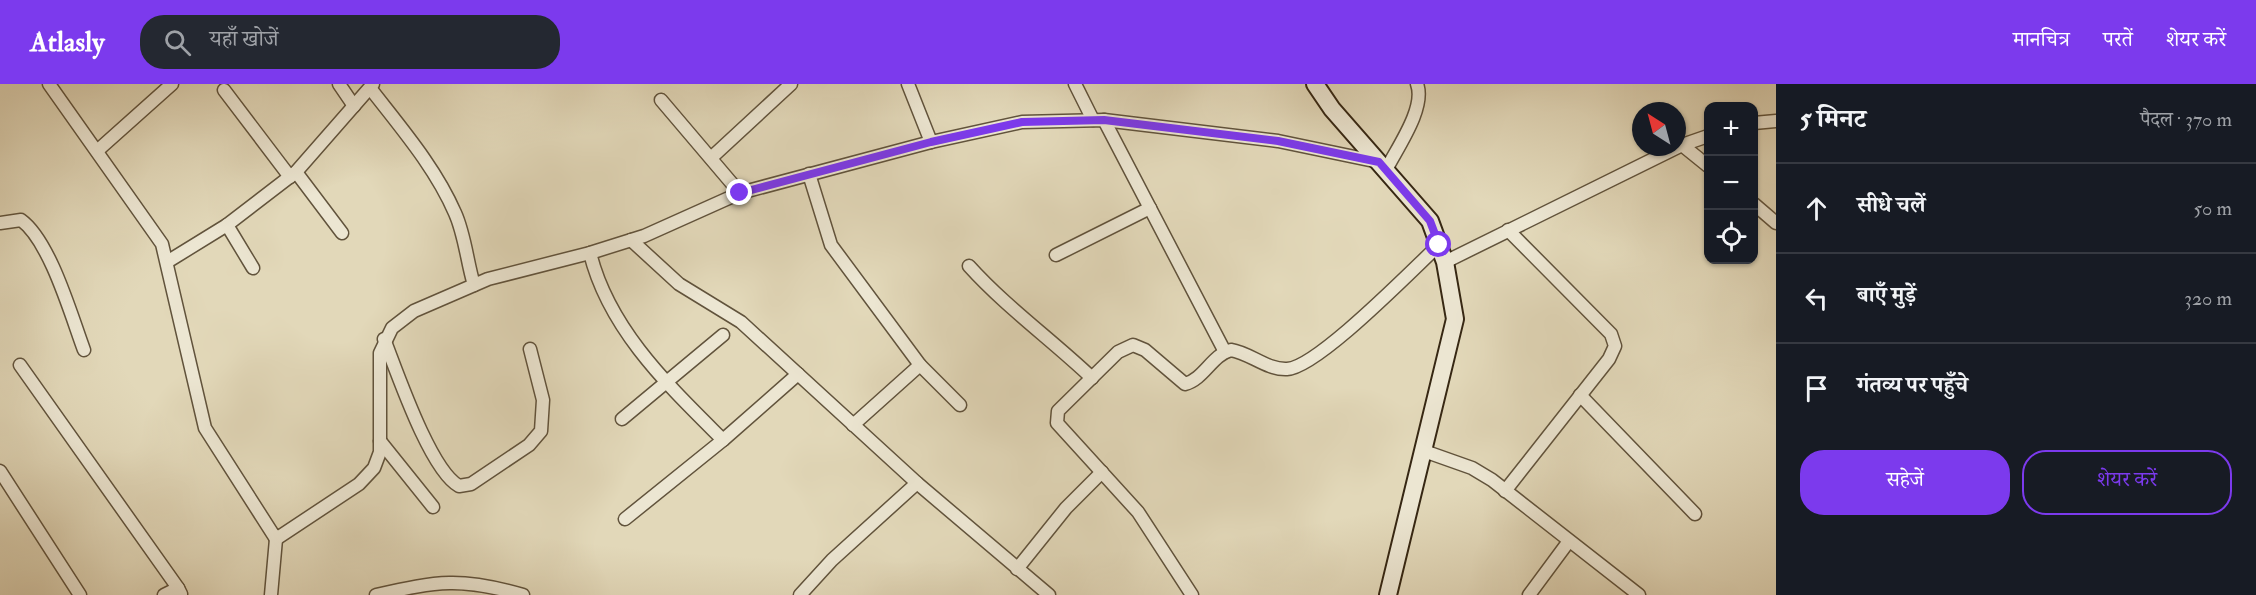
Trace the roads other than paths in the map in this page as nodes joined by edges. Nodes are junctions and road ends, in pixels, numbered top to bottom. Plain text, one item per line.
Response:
1 (49, 84) edge
2 (172, 84) edge
3 (339, 84) edge
4 (791, 84) edge
5 (908, 84) edge
6 (1075, 84) edge
7 (1315, 84) edge
8 (1416, 84) edge
9 (372, 86) edge
10 (224, 90) dead end
11 (661, 100) dead end
12 (354, 106) junction
13 (1098, 120) junction
14 (1776, 121) edge
15 (1758, 123) edge
16 (1704, 137) edge
17 (931, 142) junction
18 (1686, 144) edge
19 (1686, 148) edge
20 (96, 151) junction
21 (1659, 156) edge
22 (711, 158) junction
23 (1704, 163) edge
24 (1382, 166) junction
25 (809, 174) junction
26 (293, 175) junction
27 (740, 193) junction
28 (1758, 207) edge
29 (1150, 208) junction
30 (0, 223) edge
31 (1776, 223) edge
32 (227, 225) junction
33 (1508, 230) junction
34 (342, 232) dead end
35 (631, 240) junction
36 (1439, 245) junction
37 (590, 253) junction
38 (1056, 255) dead end
39 (167, 262) junction
40 (1445, 262) junction
41 (969, 266) dead end
42 (253, 268) dead end
43 (474, 285) junction
44 (723, 335) dead end
45 (384, 339) junction
46 (84, 350) dead end
47 (530, 350) dead end
48 (1225, 352) junction
49 (920, 364) junction
50 (20, 365) dead end
51 (798, 374) junction
52 (1092, 378) junction
53 (665, 383) junction
54 (1580, 396) junction
55 (960, 405) dead end
56 (622, 419) dead end
57 (853, 425) junction
58 (723, 440) junction
59 (380, 441) junction
60 (1424, 451) junction
61 (0, 471) edge
62 (1102, 472) junction
63 (916, 483) junction
64 (1505, 491) junction
65 (433, 507) dead end
66 (1695, 514) dead end
67 (625, 519) dead end
68 (276, 539) junction
69 (1569, 541) junction
70 (1017, 569) junction
71 (409, 591) edge
72 (179, 592) edge
73 (1632, 593) edge
74 (1386, 594) edge
75 (80, 595) edge
76 (164, 595) edge
77 (271, 595) edge
78 (376, 595) edge
79 (523, 595) edge
80 (800, 595) edge
81 (1049, 595) edge
82 (1192, 595) edge
83 (1529, 595) edge

1 - 20 street
2 - 20 street
3 - 12 street
4 - 22 street
5 - 17 street
6 - 13 street
7 - 24 main road
8 - 24 street
9 - 12 street
9 - 43 street
10 - 26 street
11 - 22 street
12 - 26 street
13 - 17 street
13 - 24 street
13 - 29 street
14 - 15 street
16 - 18 street
17 - 25 street
19 - 23 street
20 - 39 street
21 - 33 street
22 - 27 street
24 - 36 main road
25 - 27 street
25 - 49 street
26 - 32 street
26 - 34 street
27 - 35 street
28 - 31 street
29 - 38 street
29 - 48 street
30 - 46 street
32 - 39 street
32 - 42 street
33 - 40 street
33 - 54 street
35 - 37 street
35 - 51 street
36 - 40 main road
36 - 48 street
37 - 43 street
37 - 53 street
39 - 68 street
40 - 60 main road
41 - 52 street
43 - 45 street
44 - 53 street
45 - 47 street
45 - 59 street
48 - 52 street
49 - 55 street
49 - 57 street
50 - 72 street
51 - 57 street
51 - 58 street
52 - 62 street
53 - 56 street
53 - 58 street
54 - 64 street
54 - 66 street
57 - 63 street
58 - 67 street
59 - 65 street
59 - 68 street
60 - 64 street
60 - 74 main road
61 - 75 street
62 - 70 street
62 - 82 street
63 - 70 street
63 - 80 street
64 - 69 street
68 - 77 street
69 - 73 street
69 - 83 street
70 - 81 street
71 - 78 street
71 - 79 street
72 - 76 street

